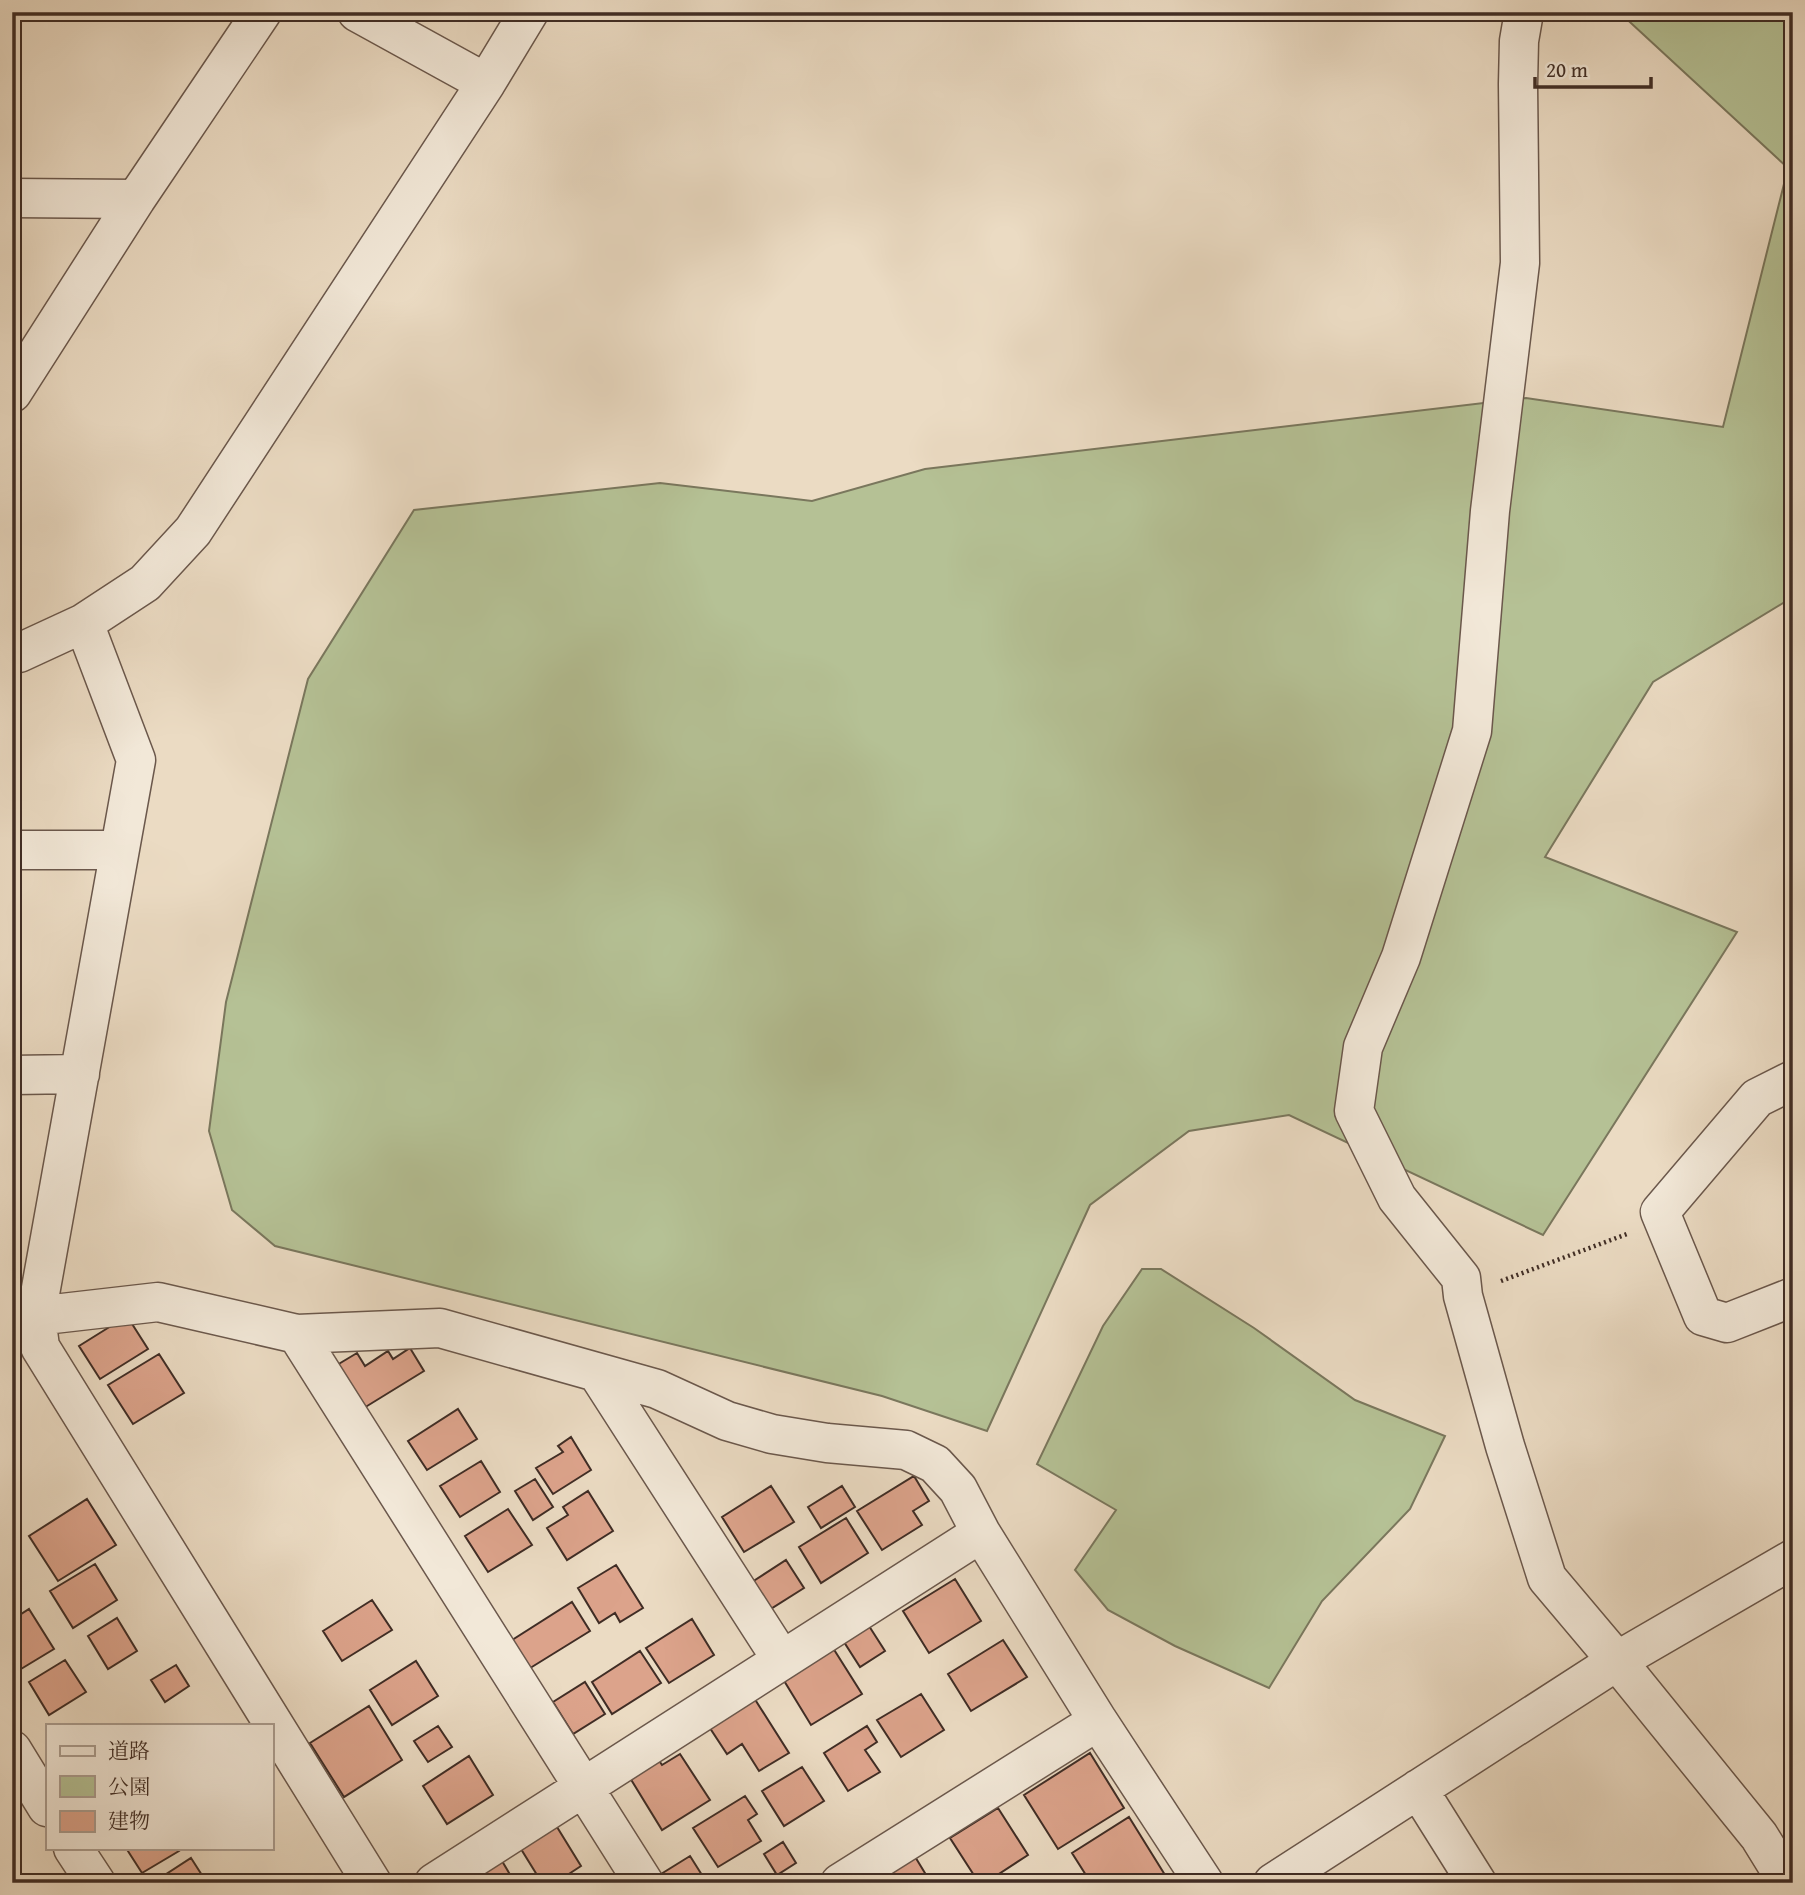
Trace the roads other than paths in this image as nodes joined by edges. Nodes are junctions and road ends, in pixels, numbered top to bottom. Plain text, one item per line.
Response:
1 (262, 12) edge
2 (358, 12) edge
3 (529, 12) edge
4 (1524, 12) edge
5 (486, 83) junction
6 (12, 198) edge
7 (136, 199) junction
8 (12, 393) edge
9 (84, 623) junction
10 (12, 653) edge
11 (12, 850) edge
12 (119, 850) junction
13 (80, 1074) junction
14 (12, 1075) edge
15 (1793, 1080) edge
16 (1793, 1297) edge
17 (24, 1315) edge
18 (297, 1334) junction
19 (598, 1374) junction
20 (981, 1533) junction
21 (1793, 1559) edge
22 (782, 1660) junction
23 (1617, 1661) junction
24 (1098, 1721) junction
25 (12, 1750) edge
26 (584, 1787) junction
27 (1418, 1789) junction
28 (46, 1805) edge
29 (74, 1850) edge
30 (96, 1883) edge
31 (372, 1883) edge
32 (433, 1883) edge
33 (644, 1883) edge
34 (840, 1883) edge
35 (1205, 1883) edge
36 (1273, 1883) edge
37 (1477, 1883) edge
38 (1788, 1883) edge

1 - 7 street
2 - 5 street
3 - 5 street
4 - 23 street
5 - 9 street
6 - 7 street
7 - 8 street
9 - 10 street
9 - 12 street
11 - 12 street
12 - 13 street
13 - 14 street
13 - 17 street
15 - 16 street
17 - 18 street
17 - 31 street
18 - 19 street
18 - 26 street
19 - 20 street
19 - 22 street
20 - 22 street
20 - 24 street
21 - 23 street
22 - 26 street
23 - 27 street
23 - 38 street
24 - 34 street
24 - 35 street
25 - 28 street
26 - 32 street
26 - 33 street
27 - 36 street
27 - 37 street
29 - 30 street

